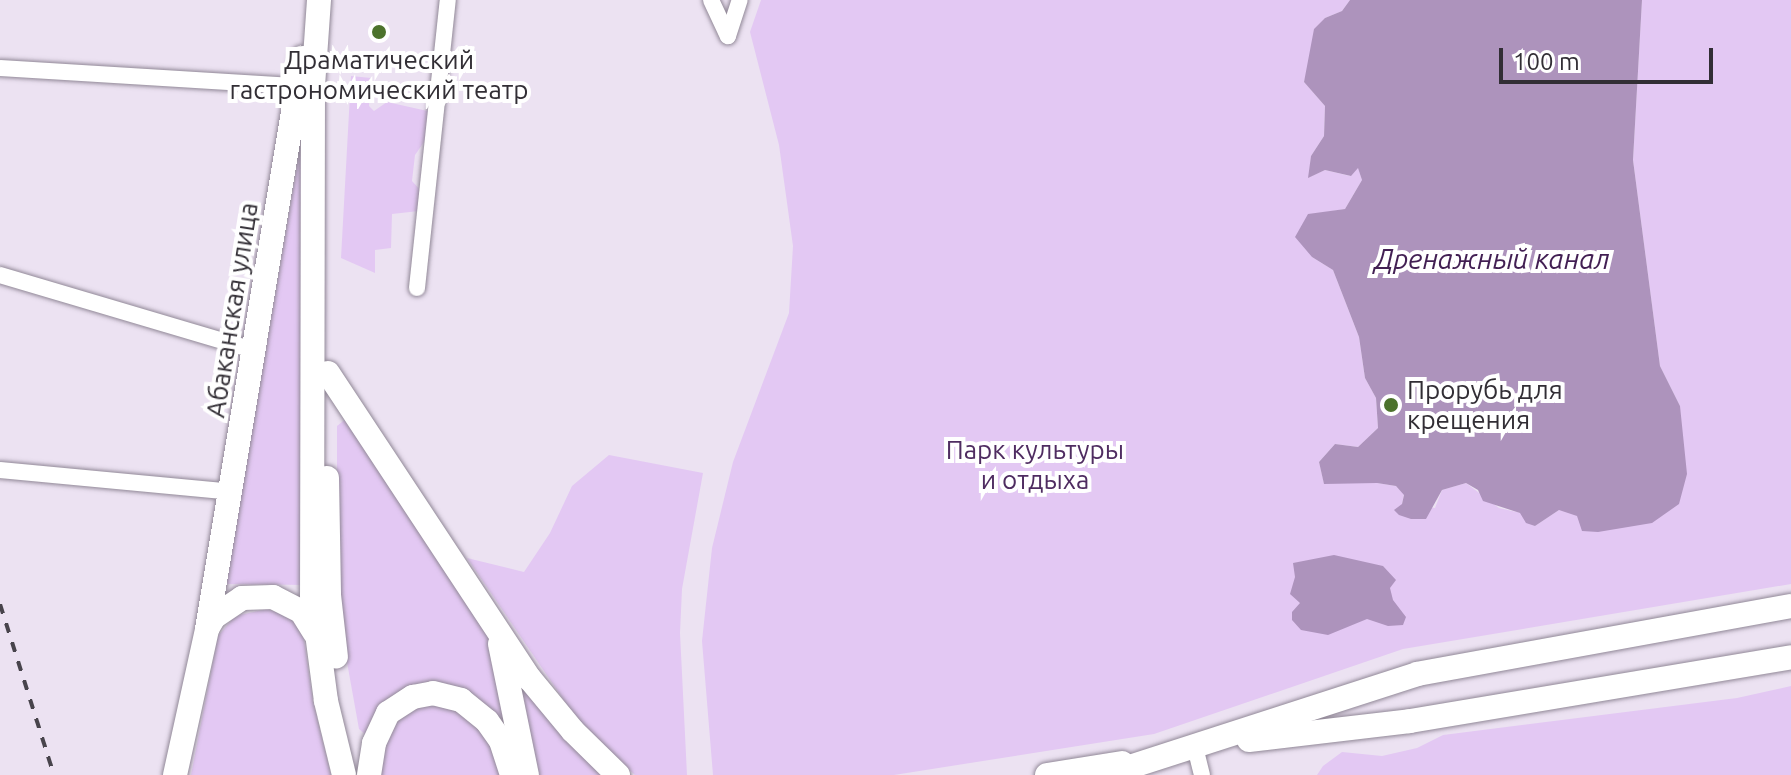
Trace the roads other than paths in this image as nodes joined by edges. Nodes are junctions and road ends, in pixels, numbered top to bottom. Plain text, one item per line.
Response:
1 (312, 0) edge
2 (319, 0) edge
3 (326, 0) edge
4 (448, 0) edge
5 (711, 0) edge
6 (740, 0) edge
7 (0, 68) edge
8 (297, 86) junction
9 (0, 275) edge
10 (417, 288) dead end
11 (253, 350) junction
12 (328, 373) junction
13 (0, 470) edge
14 (231, 492) junction
15 (1791, 606) edge
16 (486, 613) junction
17 (207, 629) junction
18 (317, 642) junction
19 (1791, 657) edge
20 (1195, 747) junction
21 (1152, 758) junction
22 (175, 775) edge
23 (344, 775) edge
24 (361, 775) edge
25 (369, 775) edge
26 (512, 775) edge
27 (527, 775) edge
28 (618, 775) edge
29 (1047, 775) edge
30 (1105, 775) edge
31 (1202, 775) edge

1 - 8 main road, Абаканская улица
2 - 18 main road
3 - 12 main road
4 - 10 street
5 - 6 street
7 - 8 street
8 - 11 main road, Абаканская улица
9 - 11 street
11 - 14 main road, Абаканская улица
12 - 16 main road
12 - 24 main road
13 - 14 street
14 - 17 main road, Абаканская улица
15 - 20 main road
16 - 27 main road
16 - 28 main road
17 - 18 main road
17 - 22 main road, Абаканская улица
18 - 23 main road
19 - 20 main road
20 - 21 main road
20 - 31 street
21 - 29 main road
21 - 30 main road
25 - 26 main road

